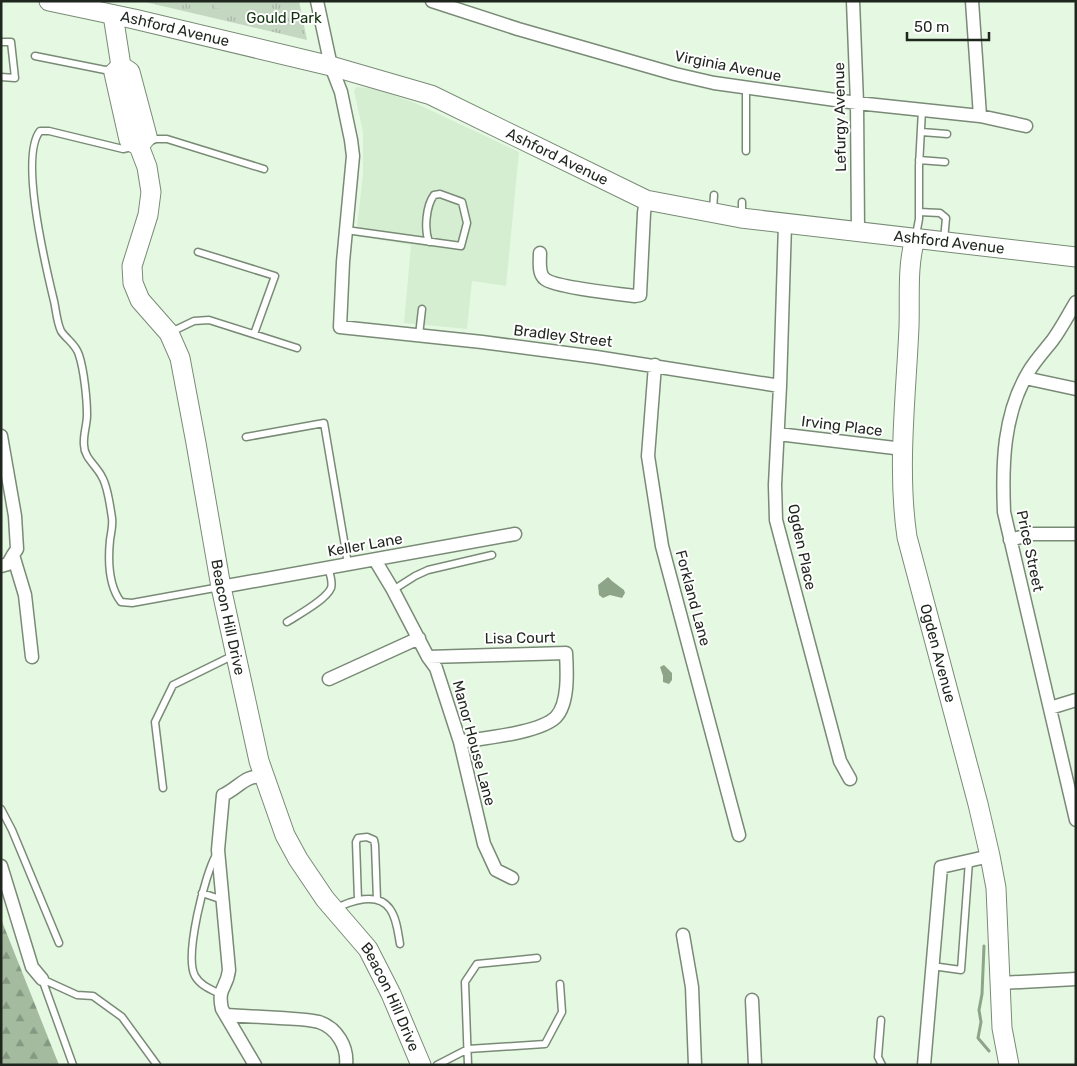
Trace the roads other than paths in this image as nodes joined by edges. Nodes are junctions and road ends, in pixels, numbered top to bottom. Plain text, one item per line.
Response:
1 (317, 1) edge
2 (432, 1) edge
3 (853, 1) edge
4 (972, 1) edge
5 (55, 2) edge
6 (113, 15) junction
7 (1, 42) edge
8 (35, 56) dead end
9 (121, 66) junction
10 (331, 66) junction
11 (1, 77) edge
12 (746, 88) junction
13 (858, 104) junction
14 (922, 110) junction
15 (980, 116) junction
16 (1026, 126) dead end
17 (922, 132) junction
18 (947, 134) dead end
19 (139, 146) junction
20 (746, 152) dead end
21 (919, 160) junction
22 (945, 162) dead end
23 (264, 170) dead end
24 (646, 200) junction
25 (919, 212) junction
26 (785, 224) junction
27 (346, 230) junction
28 (858, 232) junction
29 (915, 239) junction
30 (429, 242) junction
31 (944, 242) junction
32 (198, 252) dead end
33 (540, 253) dead end
34 (1076, 257) edge
35 (1076, 302) edge
36 (422, 310) dead end
37 (170, 333) junction
38 (254, 334) junction
39 (419, 335) junction
40 (297, 348) dead end
41 (655, 365) junction
42 (1026, 378) junction
43 (780, 386) junction
44 (1076, 388) edge
45 (778, 434) junction
46 (1, 436) edge
47 (246, 437) dead end
48 (903, 450) junction
49 (515, 534) dead end
50 (1076, 534) edge
51 (1010, 540) junction
52 (13, 555) junction
53 (492, 555) dead end
54 (375, 560) junction
55 (348, 564) junction
56 (1, 566) edge
57 (328, 568) junction
58 (221, 587) junction
59 (393, 590) junction
60 (287, 622) dead end
61 (419, 638) junction
62 (235, 654) junction
63 (428, 656) junction
64 (32, 658) dead end
65 (329, 679) dead end
66 (1076, 700) edge
67 (1050, 708) junction
68 (460, 742) junction
69 (264, 777) junction
70 (850, 779) dead end
71 (164, 788) dead end
72 (1, 810) edge
73 (1076, 820) edge
74 (739, 835) dead end
75 (218, 850) junction
76 (990, 856) junction
77 (970, 861) junction
78 (1, 866) edge
79 (512, 878) dead end
80 (202, 893) junction
81 (224, 900) junction
82 (358, 900) junction
83 (377, 900) junction
84 (334, 909) junction
85 (683, 935) dead end
86 (59, 943) dead end
87 (400, 944) dead end
88 (537, 958) dead end
89 (932, 966) junction
90 (42, 979) junction
91 (1076, 979) edge
92 (1001, 983) junction
93 (560, 984) dead end
94 (220, 994) junction
95 (752, 1000) dead end
96 (226, 1015) junction
97 (881, 1020) dead end
98 (468, 1050) junction
99 (73, 1065) edge
100 (157, 1065) edge
101 (255, 1065) edge
102 (346, 1065) edge
103 (421, 1065) edge
104 (437, 1065) edge
105 (468, 1065) edge
106 (695, 1065) edge
107 (755, 1065) edge
108 (882, 1065) edge
109 (924, 1065) edge
110 (1010, 1065) edge

1 - 10 street
2 - 12 street, Virginia Avenue
3 - 13 street, Lefurgy Avenue
4 - 15 street
5 - 6 street, Ashford Avenue
6 - 9 street, Beacon Hill Drive
6 - 10 street, Ashford Avenue
7 - 11 lane
8 - 9 lane
9 - 19 street, Beacon Hill Drive
10 - 24 street, Ashford Avenue
10 - 27 street
12 - 13 street, Virginia Avenue
12 - 20 lane
13 - 14 street, Virginia Avenue
13 - 28 street, Lefurgy Avenue
14 - 15 street, Virginia Avenue
14 - 17 lane
15 - 16 street, Virginia Avenue
17 - 18 lane
17 - 21 lane
19 - 23 lane
19 - 37 street, Beacon Hill Drive
19 - 58 lane
21 - 22 lane
21 - 25 lane
24 - 26 street, Ashford Avenue
24 - 33 street
25 - 29 lane
25 - 31 lane
26 - 28 street, Ashford Avenue
26 - 43 street, Ogden Place
27 - 30 lane
27 - 39 street, Bradley Street
28 - 29 street, Ashford Avenue
29 - 31 street, Ashford Avenue
29 - 48 street, Ogden Avenue
30 - 30 lane
31 - 34 street, Ashford Avenue
32 - 38 lane
35 - 42 street, Price Street
36 - 39 lane
37 - 38 lane
37 - 58 street, Beacon Hill Drive
38 - 40 lane
39 - 41 street, Bradley Street
41 - 43 street, Bradley Street
41 - 74 street, Forkland Lane
42 - 44 street
42 - 51 street, Price Street
43 - 45 street, Ogden Place
45 - 48 street, Irving Place
45 - 70 street, Ogden Place
46 - 52 street
47 - 55 lane
48 - 76 street, Ogden Avenue
49 - 54 street, Keller Lane
50 - 51 street
51 - 67 street, Price Street
52 - 56 street
52 - 64 street
53 - 59 lane
54 - 55 street, Keller Lane
54 - 59 street, Manor House Lane
55 - 57 street, Keller Lane
57 - 58 street, Keller Lane
57 - 60 lane
58 - 62 street, Beacon Hill Drive
59 - 61 street, Manor House Lane
61 - 63 street, Manor House Lane
61 - 65 street
62 - 69 street, Beacon Hill Drive
62 - 71 lane
63 - 68 street, Manor House Lane
63 - 68 street, Lisa Court
66 - 67 street
67 - 73 street, Price Street
68 - 79 street, Manor House Lane
69 - 75 street
69 - 84 street, Beacon Hill Drive
72 - 86 lane
75 - 80 lane
75 - 81 street
76 - 77 street
76 - 92 street, Ogden Avenue
77 - 89 street
77 - 89 lane
78 - 90 street
80 - 81 lane
80 - 94 lane
81 - 94 street
82 - 83 lane
82 - 83 lane
82 - 84 lane
83 - 87 lane
84 - 103 street, Beacon Hill Drive
85 - 106 street
88 - 98 lane
89 - 109 street
90 - 99 lane
90 - 100 lane
91 - 92 street
92 - 110 street, Ogden Avenue
93 - 98 lane
94 - 96 street
95 - 107 street
96 - 101 street
96 - 102 street
97 - 108 lane
98 - 104 lane
98 - 105 lane

